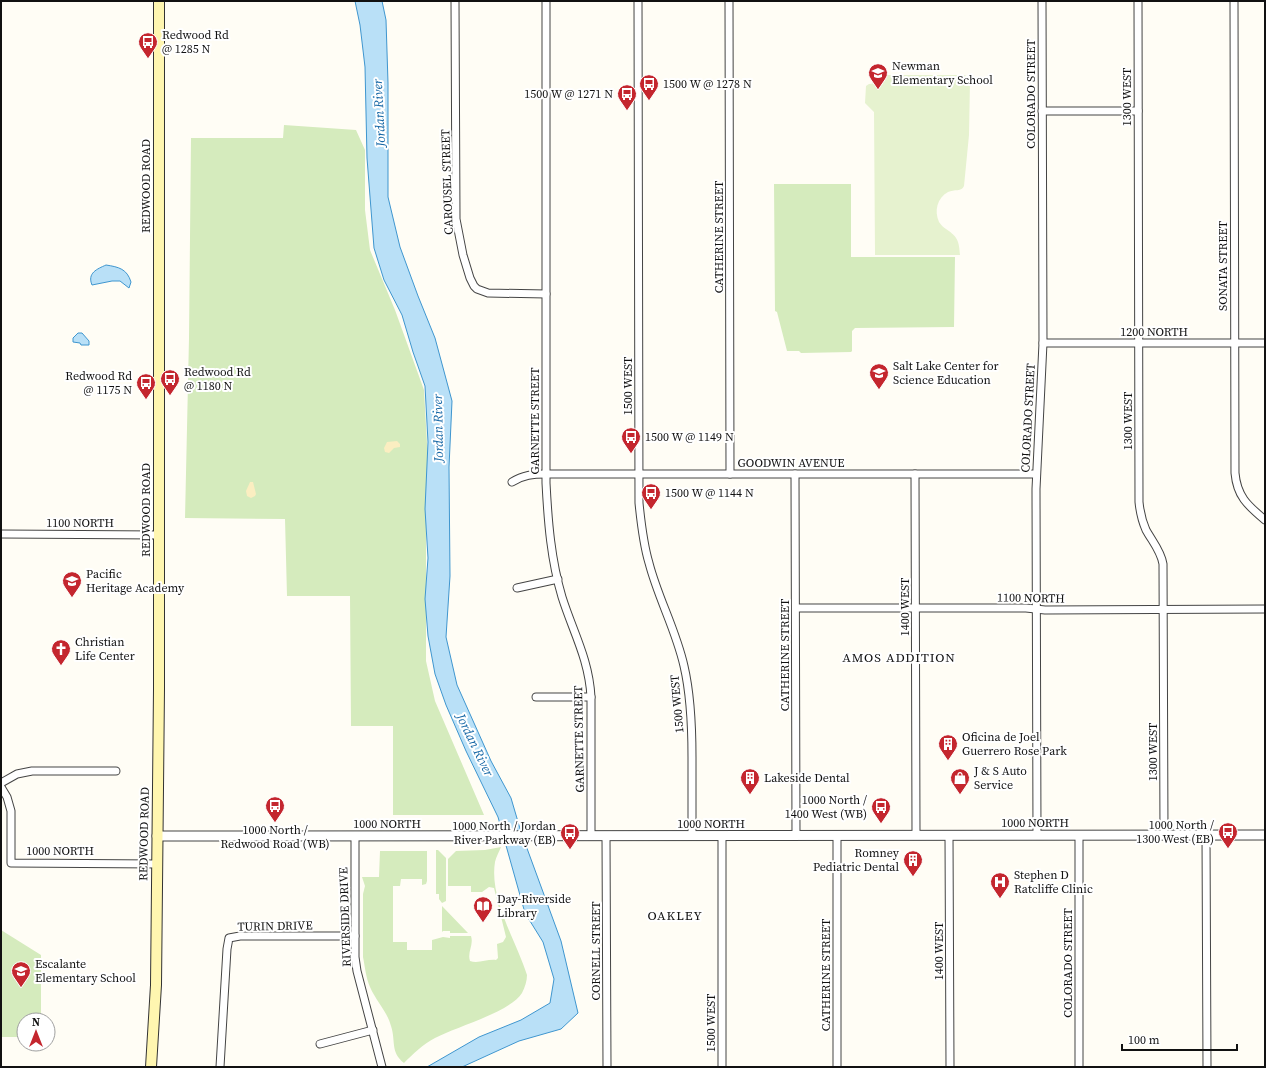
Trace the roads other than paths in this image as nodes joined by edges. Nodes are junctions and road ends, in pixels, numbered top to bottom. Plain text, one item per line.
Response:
1 (159, 1) edge
2 (456, 1) edge
3 (546, 1) edge
4 (638, 1) edge
5 (729, 1) edge
6 (1042, 1) edge
7 (1138, 1) edge
8 (1234, 1) edge
9 (1138, 110) junction
10 (1042, 111) junction
11 (546, 294) junction
12 (1043, 343) junction
13 (1138, 343) junction
14 (1234, 343) junction
15 (1265, 343) edge
16 (546, 474) junction
17 (639, 474) junction
18 (730, 474) junction
19 (795, 474) junction
20 (915, 474) junction
21 (1036, 474) junction
22 (512, 482) dead end
23 (1265, 520) edge
24 (1, 534) edge
25 (159, 535) junction
26 (558, 579) junction
27 (517, 588) dead end
28 (796, 608) junction
29 (916, 608) junction
30 (1036, 609) junction
31 (1163, 610) junction
32 (1265, 610) edge
33 (536, 697) dead end
34 (591, 697) junction
35 (116, 771) dead end
36 (1, 783) edge
37 (1, 787) edge
38 (916, 835) junction
39 (949, 835) junction
40 (1037, 835) junction
41 (1079, 835) junction
42 (1164, 835) junction
43 (1206, 835) junction
44 (1265, 835) edge
45 (157, 836) junction
46 (354, 836) junction
47 (591, 836) junction
48 (606, 836) junction
49 (692, 836) junction
50 (722, 836) junction
51 (796, 836) junction
52 (837, 836) junction
53 (157, 864) junction
54 (355, 936) junction
55 (373, 1030) junction
56 (320, 1044) dead end
57 (152, 1067) edge
58 (220, 1067) edge
59 (382, 1067) edge
60 (607, 1067) edge
61 (722, 1067) edge
62 (837, 1067) edge
63 (950, 1067) edge
64 (1079, 1067) edge
65 (1207, 1067) edge

1 - 25 main road, REDWOOD ROAD
2 - 11 street, CAROUSEL STREET
3 - 11 street, GARNETTE STREET
4 - 17 street, 1500 WEST
5 - 18 street, CATHERINE STREET
6 - 10 street, COLORADO STREET
7 - 9 street, 1300 WEST
8 - 14 street, SONATA STREET
9 - 10 street
9 - 13 street, 1300 WEST
10 - 12 street, COLORADO STREET
11 - 16 street, GARNETTE STREET
12 - 13 street, 1200 NORTH
12 - 21 street, COLORADO STREET
13 - 14 street, 1200 NORTH
13 - 31 street, 1300 WEST
14 - 15 street, 1200 NORTH
14 - 23 street, SONATA STREET
16 - 17 street, GOODWIN AVENUE
16 - 22 street, GOODWIN AVENUE
16 - 26 street, GARNETTE STREET
17 - 18 street, GOODWIN AVENUE
17 - 49 street, 1500 WEST
18 - 19 street, GOODWIN AVENUE
19 - 20 street, GOODWIN AVENUE
19 - 28 street, CATHERINE STREET
20 - 21 street, GOODWIN AVENUE
20 - 29 street, 1400 WEST
21 - 30 street, COLORADO STREET
24 - 25 street, 1100 NORTH
25 - 45 main road, REDWOOD ROAD
26 - 27 street
26 - 34 street, GARNETTE STREET
28 - 29 street, 1100 NORTH
28 - 51 street, CATHERINE STREET
29 - 30 street, 1100 NORTH
29 - 38 street, 1400 WEST
30 - 31 street, 1100 NORTH
30 - 40 street, COLORADO STREET
31 - 32 street, 1100 NORTH
31 - 42 street, 1300 WEST
33 - 34 street
34 - 47 street, GARNETTE STREET
35 - 36 street
37 - 53 street, 1000 NORTH
38 - 39 street, 1000 NORTH
38 - 52 street, 1000 NORTH
39 - 40 street, 1000 NORTH
39 - 63 street, 1400 WEST
40 - 41 street, 1000 NORTH
41 - 42 street, 1000 NORTH
41 - 64 street, COLORADO STREET
42 - 43 street, 1000 NORTH
43 - 44 street, 1000 NORTH
43 - 65 street
45 - 46 street, 1000 NORTH
45 - 53 main road, REDWOOD ROAD
46 - 47 street, 1000 NORTH
46 - 54 street, RIVERSIDE DRIVE
47 - 48 street, 1000 NORTH
48 - 49 street, 1000 NORTH
48 - 60 street, CORNELL STREET
49 - 50 street, 1000 NORTH
50 - 51 street, 1000 NORTH
50 - 61 street, 1500 WEST
51 - 52 street, 1000 NORTH
52 - 62 street, CATHERINE STREET
53 - 57 main road, REDWOOD ROAD
54 - 55 street, RIVERSIDE DRIVE
54 - 58 street, TURIN DRIVE
55 - 56 street
55 - 59 street, RIVERSIDE DRIVE

